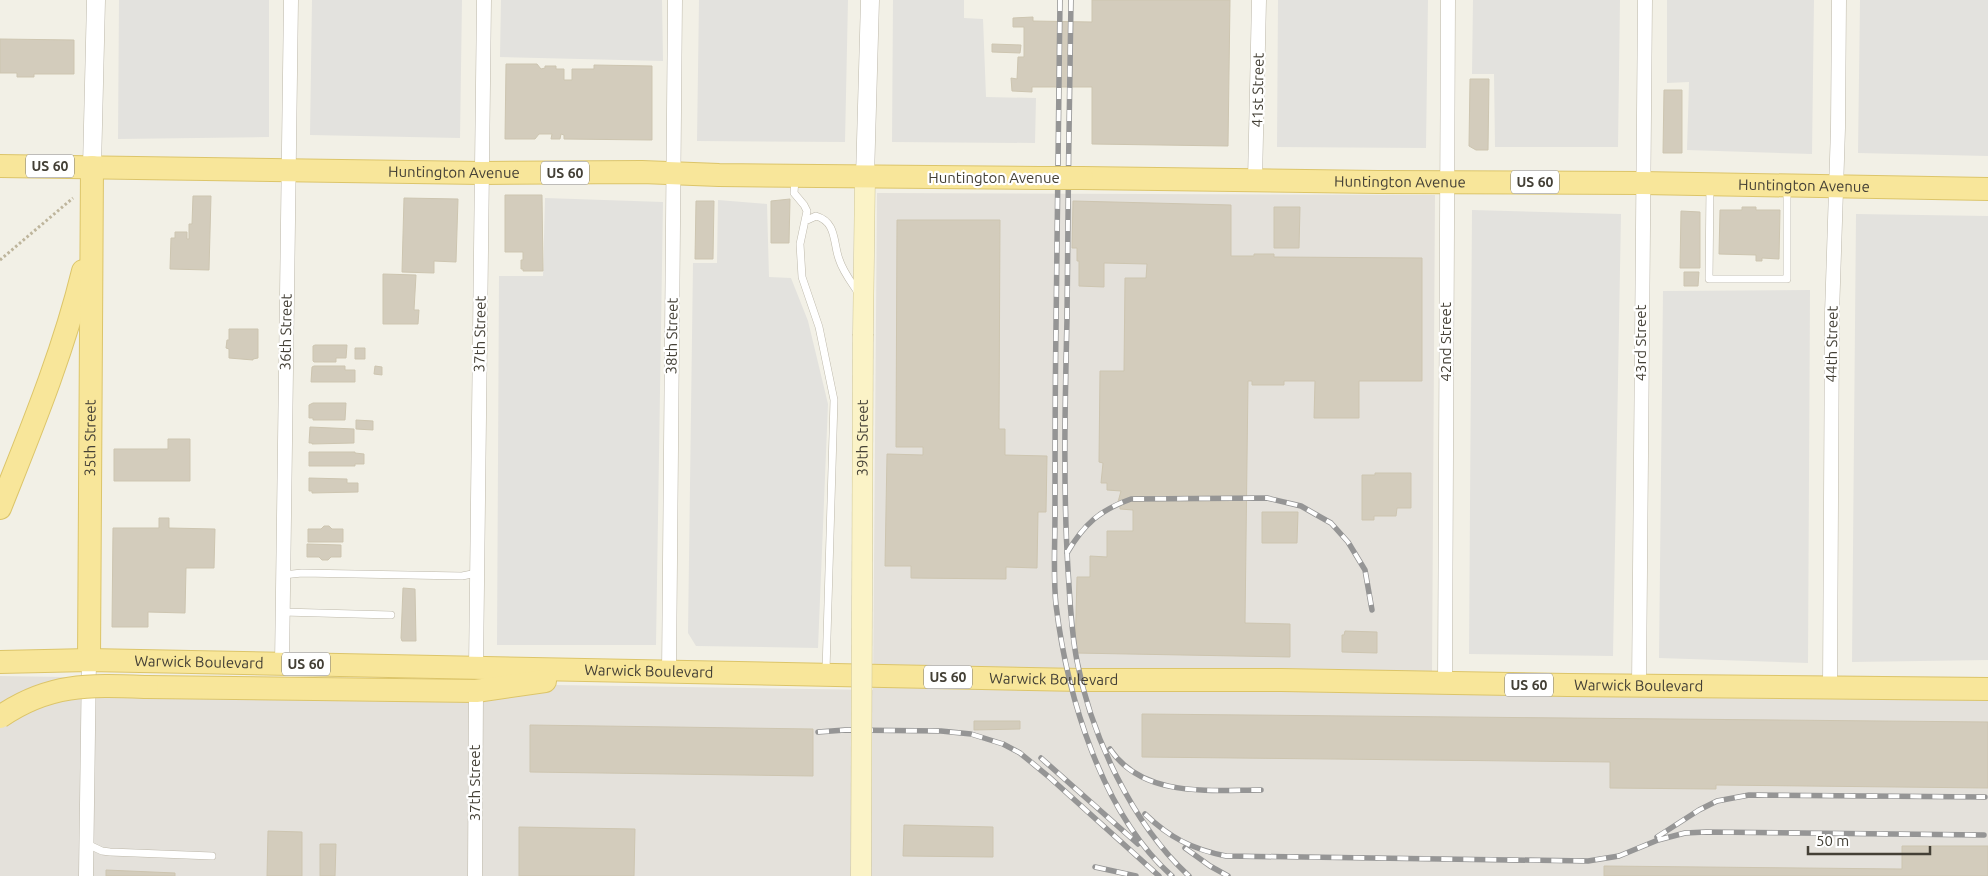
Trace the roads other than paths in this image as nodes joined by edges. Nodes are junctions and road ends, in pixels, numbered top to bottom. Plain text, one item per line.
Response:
1 (96, 0) edge
2 (291, 0) edge
3 (484, 0) edge
4 (676, 0) edge
5 (870, 0) edge
6 (1260, 0) edge
7 (1448, 0) edge
8 (1645, 0) edge
9 (1839, 0) edge
10 (3, 166) edge
11 (92, 167) junction
12 (289, 170) junction
13 (482, 173) junction
14 (674, 174) junction
15 (795, 176) junction
16 (865, 177) junction
17 (1256, 180) junction
18 (1447, 182) junction
19 (1642, 182) junction
20 (1710, 184) junction
21 (1787, 186) junction
22 (1836, 186) junction
23 (1988, 189) edge
24 (806, 221) junction
25 (92, 236) junction
26 (863, 302) junction
27 (0, 508) edge
28 (477, 573) junction
29 (283, 575) junction
30 (283, 612) junction
31 (391, 615) dead end
32 (89, 660) junction
33 (0, 662) edge
34 (282, 664) junction
35 (476, 668) junction
36 (611, 672) junction
37 (669, 673) junction
38 (826, 675) junction
39 (1445, 683) junction
40 (1639, 685) junction
41 (1830, 688) junction
42 (1988, 689) edge
43 (476, 691) junction
44 (0, 717) edge
45 (86, 844) junction
46 (212, 856) dead end
47 (86, 876) edge
48 (475, 876) edge
49 (861, 876) edge

1 - 11 street, 35th Street
2 - 12 street, 36th Street
3 - 13 street, 37th Street
4 - 14 street, 38th Street
5 - 16 street, 39th Street
6 - 17 street, 41st Street
7 - 18 street, 42nd Street
8 - 19 street, 43rd Street
9 - 22 street, 44th Street
10 - 11 main road, Huntington Avenue / US 60
11 - 12 main road, Huntington Avenue / US 60
11 - 25 main road, 35th Street
12 - 13 main road, Huntington Avenue / US 60
12 - 29 street, 36th Street
13 - 14 main road, Huntington Avenue / US 60
13 - 28 street, 37th Street
14 - 15 main road, Huntington Avenue / US 60
14 - 37 street, 38th Street
15 - 16 main road, Huntington Avenue / US 60
15 - 24 lane
16 - 17 main road, Huntington Avenue / US 60, bridge
16 - 26 main road, 39th Street
17 - 18 main road, Huntington Avenue / US 60
18 - 19 main road, Huntington Avenue / US 60
18 - 39 street, 42nd Street
19 - 20 main road, Huntington Avenue / US 60
19 - 40 street, 43rd Street
20 - 21 main road, Huntington Avenue / US 60
20 - 21 lane
21 - 22 main road, Huntington Avenue / US 60
22 - 23 main road, Huntington Avenue / US 60
22 - 41 street, 44th Street
24 - 26 lane
24 - 38 lane
25 - 27 main road
25 - 32 main road, 35th Street
26 - 49 main road, 39th Street, bridge
28 - 29 lane
28 - 35 street, 37th Street
29 - 30 street, 36th Street
30 - 31 lane
30 - 34 street, 36th Street
32 - 33 main road, Warwick Boulevard / US 60
32 - 34 main road, Warwick Boulevard / US 60
32 - 45 street, 35th Street
34 - 35 main road, Warwick Boulevard / US 60
35 - 36 main road, Warwick Boulevard / US 60
36 - 37 main road, Warwick Boulevard / US 60
36 - 43 main road
37 - 38 main road, Warwick Boulevard / US 60
38 - 39 main road, Warwick Boulevard / US 60
39 - 40 main road, Warwick Boulevard / US 60
40 - 41 main road, Warwick Boulevard / US 60
41 - 42 main road, Warwick Boulevard / US 60
43 - 44 main road, bridge
43 - 48 street, 37th Street
45 - 46 lane
45 - 47 street, 35th Street

